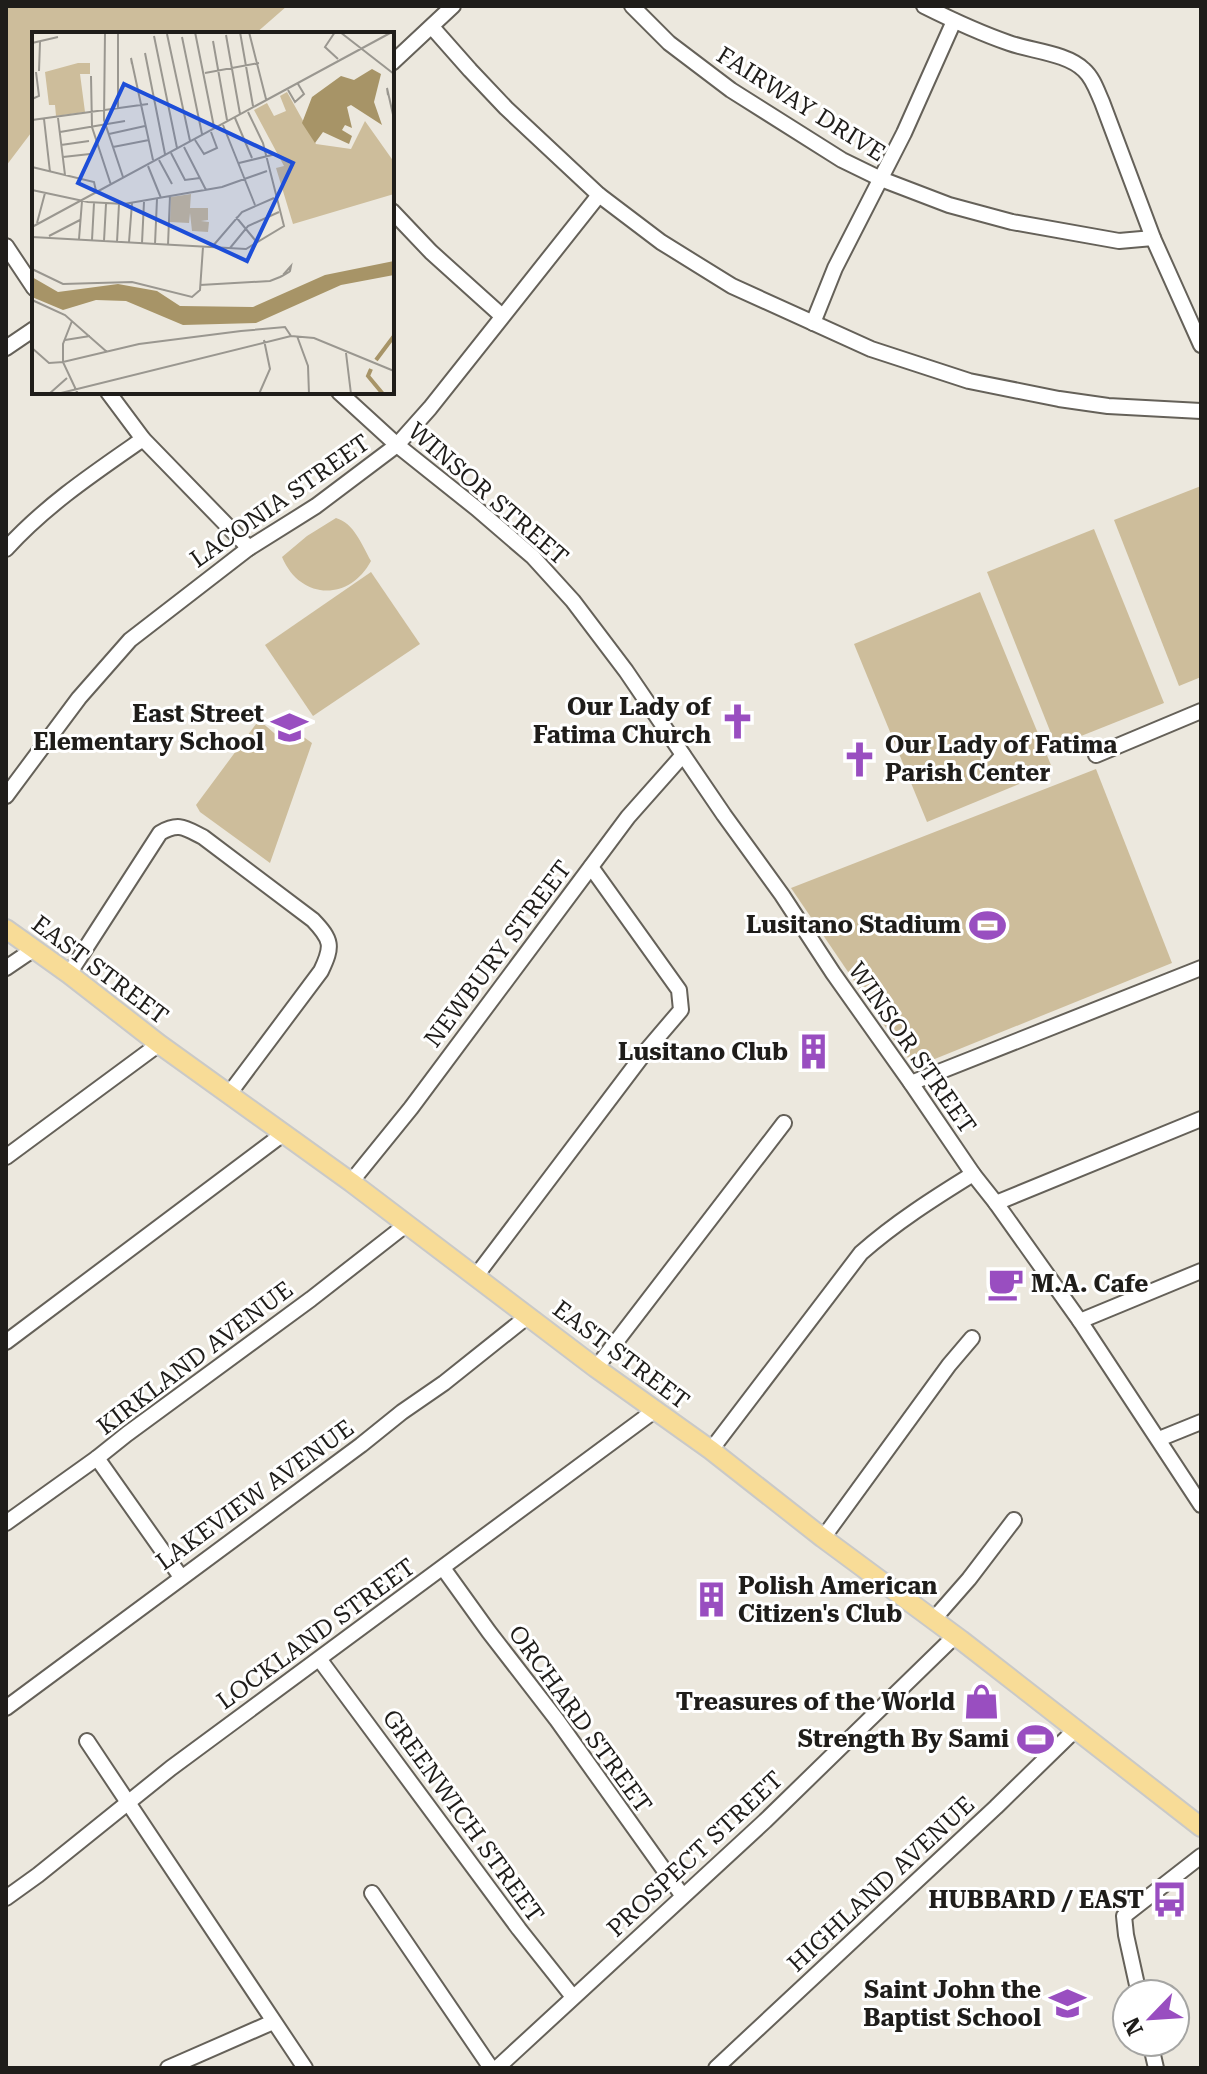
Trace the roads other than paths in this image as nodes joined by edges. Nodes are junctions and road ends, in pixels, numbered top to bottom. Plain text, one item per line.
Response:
1 (453, 6) edge
2 (632, 6) edge
3 (924, 6) edge
4 (954, 21) junction
5 (432, 27) junction
6 (394, 61) edge
7 (881, 179) junction
8 (599, 195) junction
9 (394, 213) edge
10 (1153, 238) junction
11 (6, 246) edge
12 (32, 285) edge
13 (502, 316) junction
14 (813, 323) junction
15 (32, 330) edge
16 (1201, 345) edge
17 (6, 348) edge
18 (109, 394) edge
19 (341, 394) edge
20 (1201, 411) edge
21 (143, 439) junction
22 (397, 445) junction
23 (249, 548) junction
24 (6, 549) edge
25 (1201, 711) edge
26 (683, 755) junction
27 (1096, 755) dead end
28 (6, 796) edge
29 (591, 867) junction
30 (6, 929) edge
31 (34, 949) junction
32 (6, 968) edge
33 (1201, 968) edge
34 (69, 974) junction
35 (159, 1044) junction
36 (911, 1083) junction
37 (229, 1094) junction
38 (1201, 1119) edge
39 (784, 1123) dead end
40 (283, 1134) junction
41 (6, 1157) edge
42 (973, 1174) junction
43 (351, 1182) junction
44 (996, 1203) junction
45 (407, 1224) junction
46 (1201, 1271) edge
47 (476, 1276) junction
48 (528, 1316) junction
49 (1080, 1321) junction
50 (972, 1338) dead end
51 (6, 1342) edge
52 (596, 1368) junction
53 (654, 1411) junction
54 (1201, 1422) edge
55 (1159, 1439) junction
56 (711, 1450) junction
57 (97, 1458) junction
58 (1201, 1505) edge
59 (1014, 1520) dead end
60 (6, 1523) edge
61 (823, 1538) junction
62 (443, 1568) junction
63 (181, 1577) junction
64 (933, 1620) junction
65 (955, 1636) junction
66 (320, 1660) junction
67 (6, 1708) edge
68 (1075, 1730) junction
69 (87, 1741) dead end
70 (127, 1802) junction
71 (1201, 1827) edge
72 (1201, 1856) edge
73 (372, 1893) dead end
74 (682, 1895) junction
75 (6, 1898) edge
76 (1135, 1978) edge
77 (573, 1997) junction
78 (273, 2022) junction
79 (168, 2068) edge
80 (305, 2068) edge
81 (494, 2068) edge
82 (716, 2068) edge

1 - 5 street
2 - 7 street, FAIRWAY DRIVE
3 - 4 street
4 - 7 street
4 - 10 street
5 - 6 street
5 - 8 street
7 - 10 street, FAIRWAY DRIVE
7 - 14 street
8 - 13 street, LACONIA STREET
8 - 14 street
9 - 13 street
10 - 16 street
11 - 12 street
13 - 22 street, LACONIA STREET
14 - 20 street
15 - 17 street
18 - 21 street
19 - 22 street, WINSOR STREET
21 - 23 street
21 - 24 street
22 - 23 street, LACONIA STREET
22 - 26 street, WINSOR STREET
23 - 28 street, LACONIA STREET
25 - 27 street
26 - 29 street, NEWBURY STREET
26 - 36 street, WINSOR STREET
29 - 43 street, NEWBURY STREET
29 - 47 street
30 - 31 main road, EAST STREET
31 - 32 street
31 - 34 main road, EAST STREET
33 - 36 street
34 - 35 main road, EAST STREET
34 - 37 street
35 - 37 main road, EAST STREET
35 - 41 street
36 - 42 street, WINSOR STREET
37 - 40 main road, EAST STREET
38 - 44 street
39 - 52 street
40 - 43 main road, EAST STREET
40 - 51 street
42 - 44 street, WINSOR STREET
42 - 56 street
43 - 45 main road, EAST STREET
44 - 49 street, WINSOR STREET
45 - 47 main road, EAST STREET
45 - 57 street, KIRKLAND AVENUE
46 - 49 street
47 - 48 main road, EAST STREET
48 - 52 main road, EAST STREET
48 - 63 street, LAKEVIEW AVENUE
49 - 55 street, WINSOR STREET
50 - 61 street
52 - 53 main road, EAST STREET
53 - 56 main road, EAST STREET
53 - 62 street, LOCKLAND STREET
54 - 55 street
55 - 58 street, WINSOR STREET
56 - 61 main road, EAST STREET
57 - 60 street, KIRKLAND AVENUE
57 - 63 street
59 - 64 street
61 - 64 main road, EAST STREET
62 - 66 street, LOCKLAND STREET
62 - 74 street, ORCHARD STREET
63 - 67 street, LAKEVIEW AVENUE
64 - 65 main road, EAST STREET
65 - 68 main road, EAST STREET
65 - 74 street, PROSPECT STREET
66 - 70 street, LOCKLAND STREET
66 - 77 street, GREENWICH STREET
68 - 71 main road, EAST STREET
68 - 82 street, HIGHLAND AVENUE
69 - 70 street
70 - 75 street, LOCKLAND STREET
70 - 78 street
72 - 76 street
73 - 81 street
74 - 77 street, PROSPECT STREET
77 - 81 street, PROSPECT STREET
78 - 79 street
78 - 80 street

